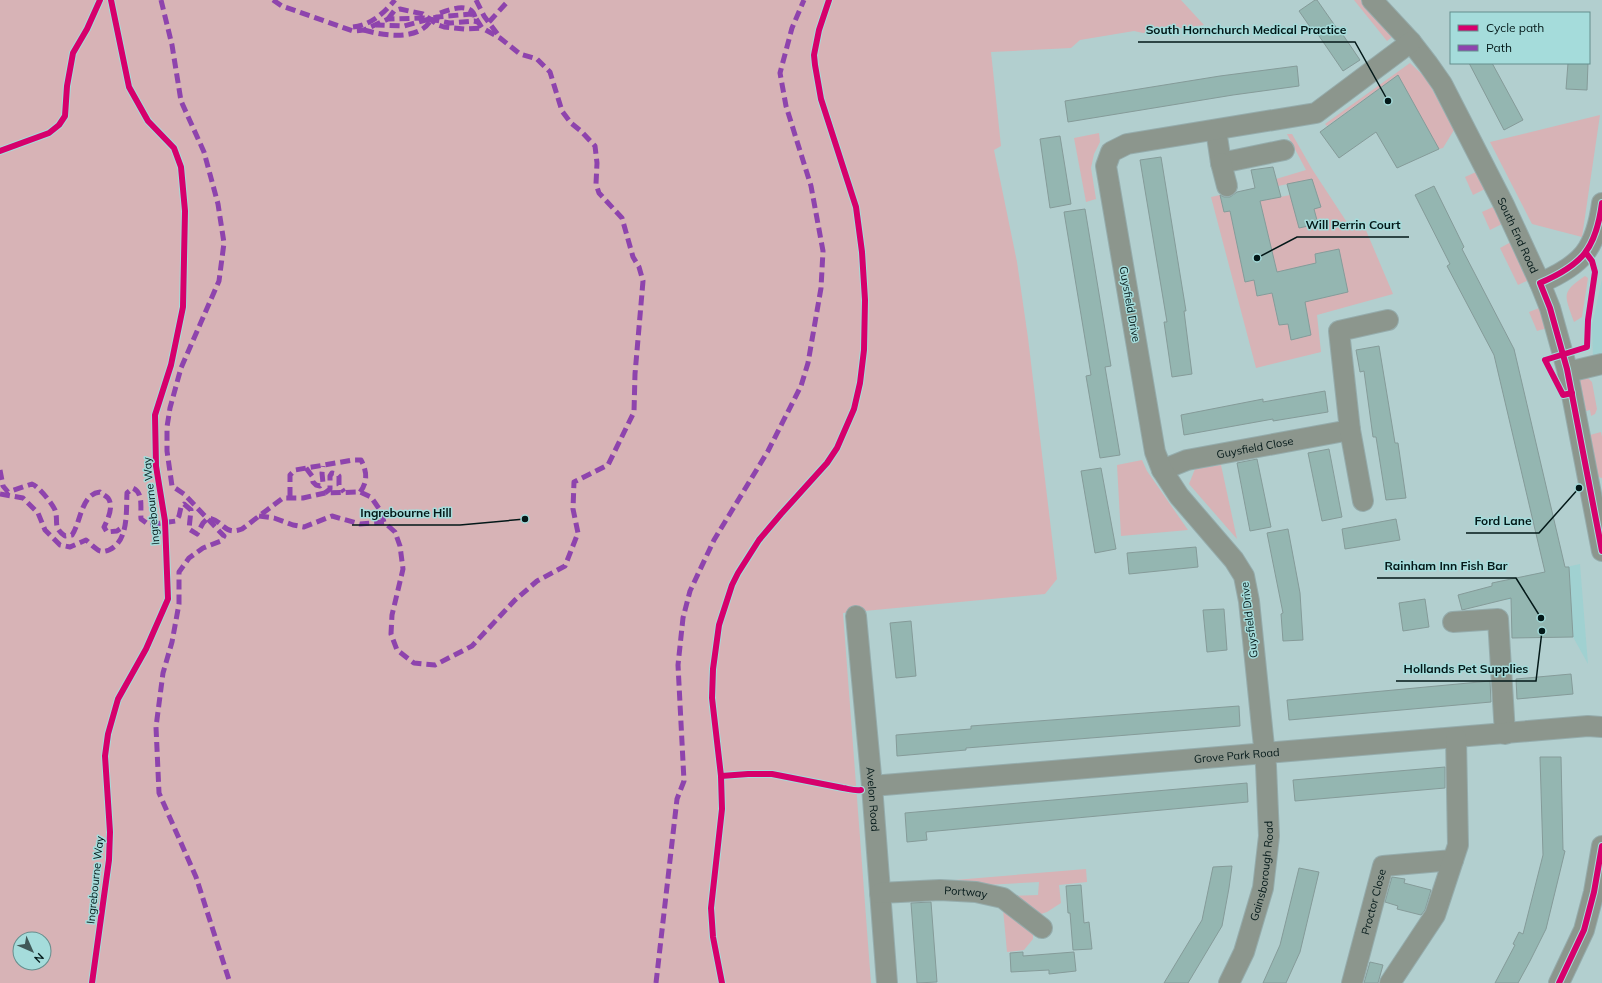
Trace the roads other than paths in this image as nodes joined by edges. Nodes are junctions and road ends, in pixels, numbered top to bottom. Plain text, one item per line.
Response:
1 (1372, 0) edge
2 (1411, 42) junction
3 (1216, 130) junction
4 (1284, 150) dead end
5 (1221, 163) junction
6 (1227, 186) dead end
7 (1602, 203) edge
8 (1540, 283) junction
9 (1388, 320) dead end
10 (1602, 364) edge
11 (1568, 372) junction
12 (1350, 430) junction
13 (1162, 470) junction
14 (1363, 501) dead end
15 (1602, 551) edge
16 (856, 616) dead end
17 (1453, 622) dead end
18 (1602, 727) edge
19 (1505, 734) junction
20 (1456, 738) junction
21 (1264, 753) junction
22 (872, 786) junction
23 (1602, 846) edge
24 (1453, 860) junction
25 (880, 893) junction
26 (1042, 928) dead end
27 (887, 983) edge
28 (1229, 983) edge
29 (1352, 983) edge
30 (1390, 983) edge
31 (1560, 983) edge

1 - 2 street, South End Road
2 - 3 street, Guysfield Drive
2 - 8 street, South End Road
3 - 5 street
3 - 13 street, Guysfield Drive
4 - 5 street
5 - 6 street
7 - 8 street
8 - 11 street, South End Road
9 - 12 street
10 - 11 street
11 - 15 street, South End Road
12 - 13 street, Guysfield Close
12 - 14 street
13 - 21 street, Guysfield Drive
16 - 22 street, Avelon Road
17 - 19 street
18 - 19 street, Grove Park Road
19 - 20 street, Grove Park Road
20 - 21 street, Grove Park Road
20 - 24 street
21 - 22 street, Grove Park Road
21 - 28 street, Gainsborough Road
22 - 25 street, Avelon Road
23 - 31 street
24 - 29 street, Proctor Close
24 - 30 street
25 - 26 street, Portway
25 - 27 street, Avelon Road

